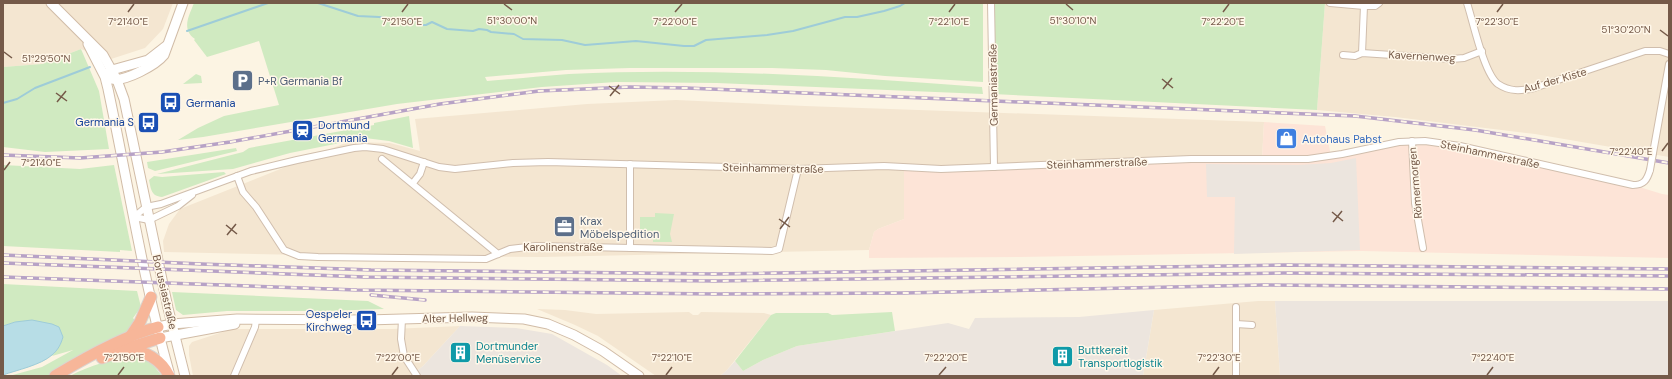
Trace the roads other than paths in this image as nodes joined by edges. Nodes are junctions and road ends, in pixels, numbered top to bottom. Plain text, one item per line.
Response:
1 (51, 3) edge
2 (183, 3) edge
3 (991, 3) edge
4 (1330, 3) edge
5 (1379, 3) edge
6 (1475, 3) edge
7 (1468, 5) edge
8 (1364, 6) junction
9 (85, 38) junction
10 (169, 43) junction
11 (1482, 51) junction
12 (1362, 53) junction
13 (1669, 54) edge
14 (1343, 55) dead end
15 (1669, 64) edge
16 (112, 70) junction
17 (105, 77) junction
18 (117, 80) junction
19 (1412, 141) junction
20 (382, 159) dead end
21 (424, 162) junction
22 (630, 164) junction
23 (994, 167) junction
24 (798, 169) junction
25 (236, 176) junction
26 (413, 183) junction
27 (197, 192) junction
28 (146, 207) junction
29 (134, 217) junction
30 (149, 220) junction
31 (630, 248) junction
32 (1423, 248) dead end
33 (498, 254) junction
34 (151, 296) junction
35 (1236, 307) dead end
36 (402, 319) junction
37 (256, 320) junction
38 (172, 324) junction
39 (1236, 324) junction
40 (1252, 325) dead end
41 (158, 327) junction
42 (175, 335) junction
43 (130, 338) junction
44 (160, 338) junction
45 (121, 351) junction
46 (56, 376) edge
47 (63, 376) edge
48 (170, 376) edge
49 (185, 376) edge
50 (234, 376) edge
51 (417, 376) edge
52 (639, 376) edge
53 (1236, 376) edge

1 - 9 street
2 - 10 street
3 - 23 street, Germaniastraße
4 - 8 street
5 - 8 street
6 - 7 street, Auf der Kiste
7 - 11 street, Auf der Kiste
8 - 12 street
9 - 16 street, Borussiastraße
9 - 17 street, Borussiastraße
10 - 16 street
10 - 18 street
11 - 12 street, Kavernenweg
11 - 13 street, Auf der Kiste
12 - 14 street, Kavernenweg
15 - 19 street, Steinhammerstraße, bridge
16 - 17 street
16 - 18 street, Borussiastraße
17 - 18 street
17 - 29 street, Borussiastraße
18 - 28 street, Borussiastraße
19 - 23 street, Steinhammerstraße
19 - 32 street, Römermorgen
20 - 26 street
21 - 22 street, Steinhammerstraße
21 - 25 street, Steinhammerstraße
21 - 26 street
22 - 24 street, Steinhammerstraße
22 - 31 street
23 - 24 street, Steinhammerstraße
24 - 31 street, Karolinenstraße
25 - 27 street, Steinhammerstraße
25 - 33 street, Karolinenstraße
26 - 33 street
27 - 28 street, Steinhammerstraße
27 - 30 street, Steinhammerstraße
28 - 29 street, Steinhammerstraße
28 - 30 street, Borussiastraße
29 - 30 street
29 - 34 street, Borussiastraße
30 - 38 street, Borussiastraße
31 - 33 street, Karolinenstraße
34 - 41 street, Borussiastraße
34 - 43 highway
35 - 39 street
36 - 37 street, Alter Hellweg
36 - 51 street
36 - 52 street, Alter Hellweg
37 - 38 street, Alter Hellweg
37 - 42 street, Alter Hellweg
37 - 50 street
38 - 41 street, Alter Hellweg
38 - 42 street, Borussiastraße
39 - 40 street
39 - 53 street
41 - 43 highway
41 - 44 street, Borussiastraße
42 - 44 street, Alter Hellweg
42 - 49 street, Borussiastraße
43 - 46 highway
44 - 45 highway
44 - 48 street, Borussiastraße
45 - 47 highway
45 - 48 highway

